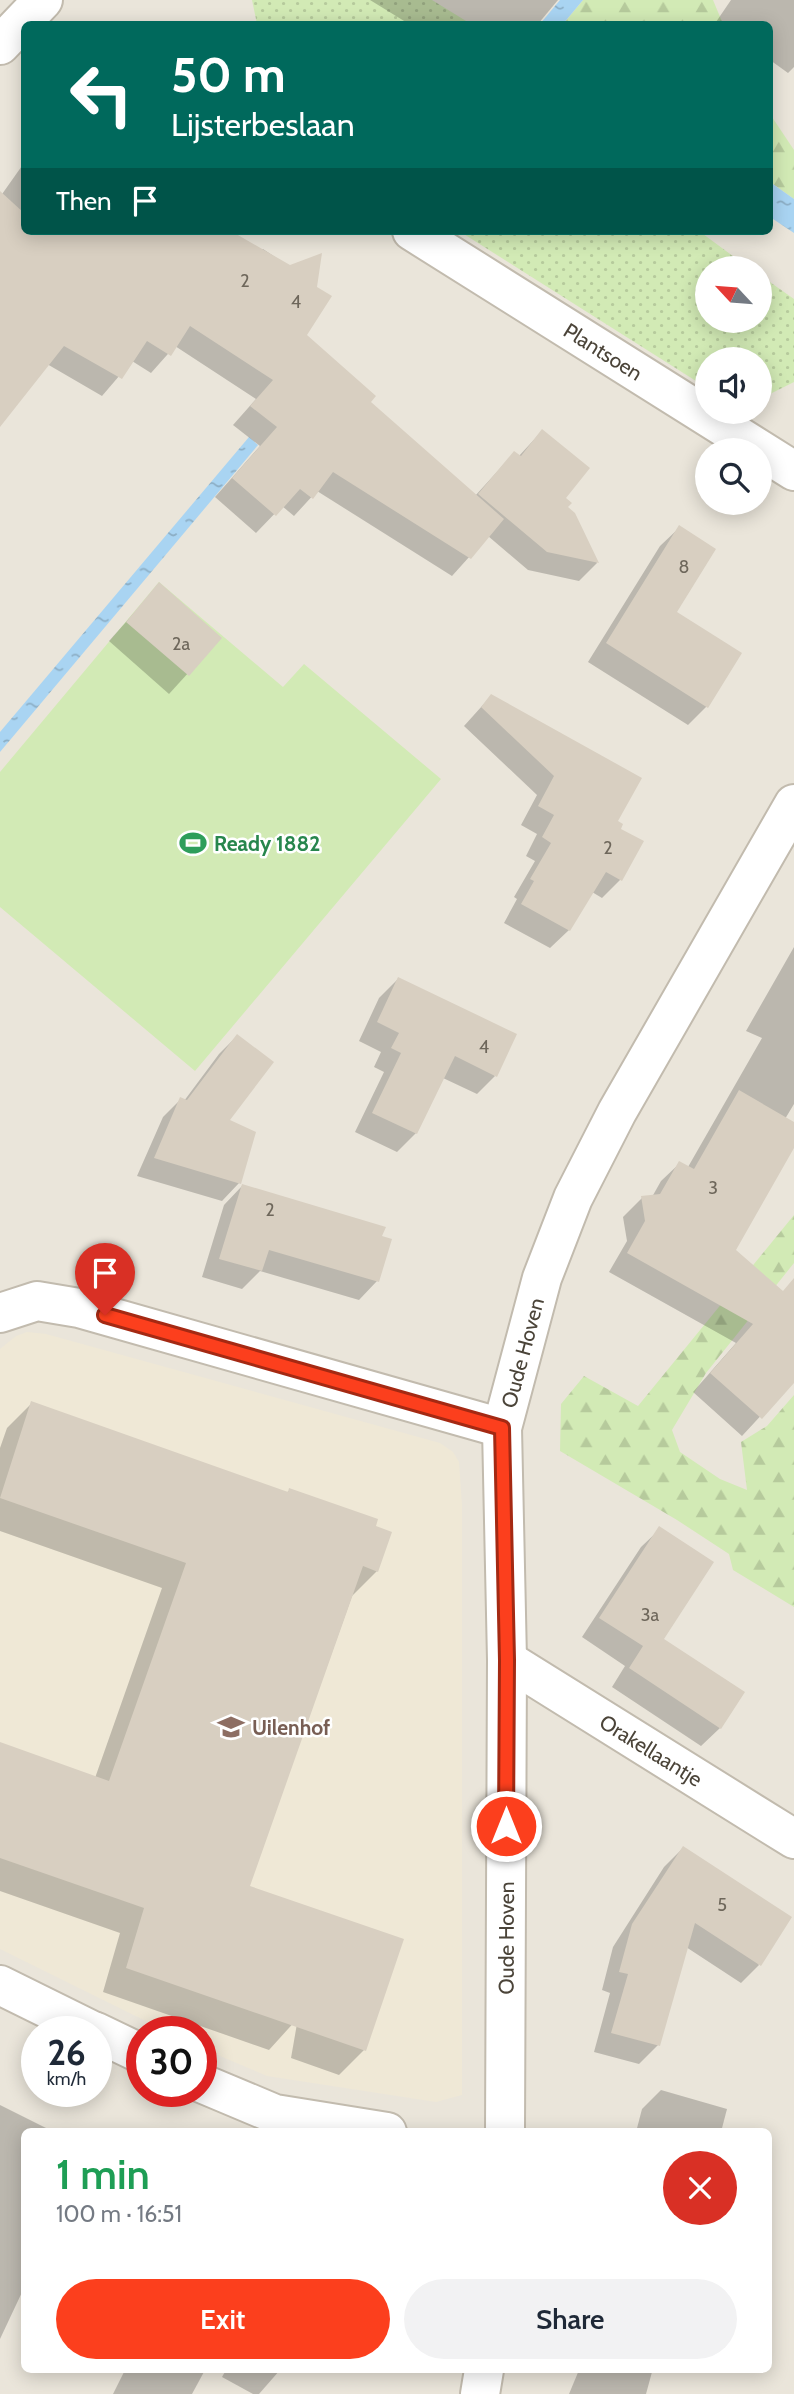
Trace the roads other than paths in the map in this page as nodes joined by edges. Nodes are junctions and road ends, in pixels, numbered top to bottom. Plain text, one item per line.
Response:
1 (43, 0) edge
2 (23, 21) edge
3 (21, 23) edge
4 (0, 45) edge
5 (418, 235) edge
6 (794, 471) edge
7 (794, 804) edge
8 (0, 1312) edge
9 (502, 1428) junction
10 (507, 1660) junction
11 (794, 1839) edge
12 (0, 1985) edge
13 (63, 2016) edge
14 (217, 2090) edge
15 (362, 2128) edge
16 (505, 2128) edge
17 (484, 2373) edge
18 (480, 2394) edge

1 - 2 street
3 - 4 street
5 - 6 street, Plantsoen
7 - 9 street, Oude Hoven
8 - 9 street
9 - 10 street, Oude Hoven
10 - 11 street, Orakellaantje
10 - 16 street, Oude Hoven
12 - 13 street
14 - 15 street
17 - 18 street

